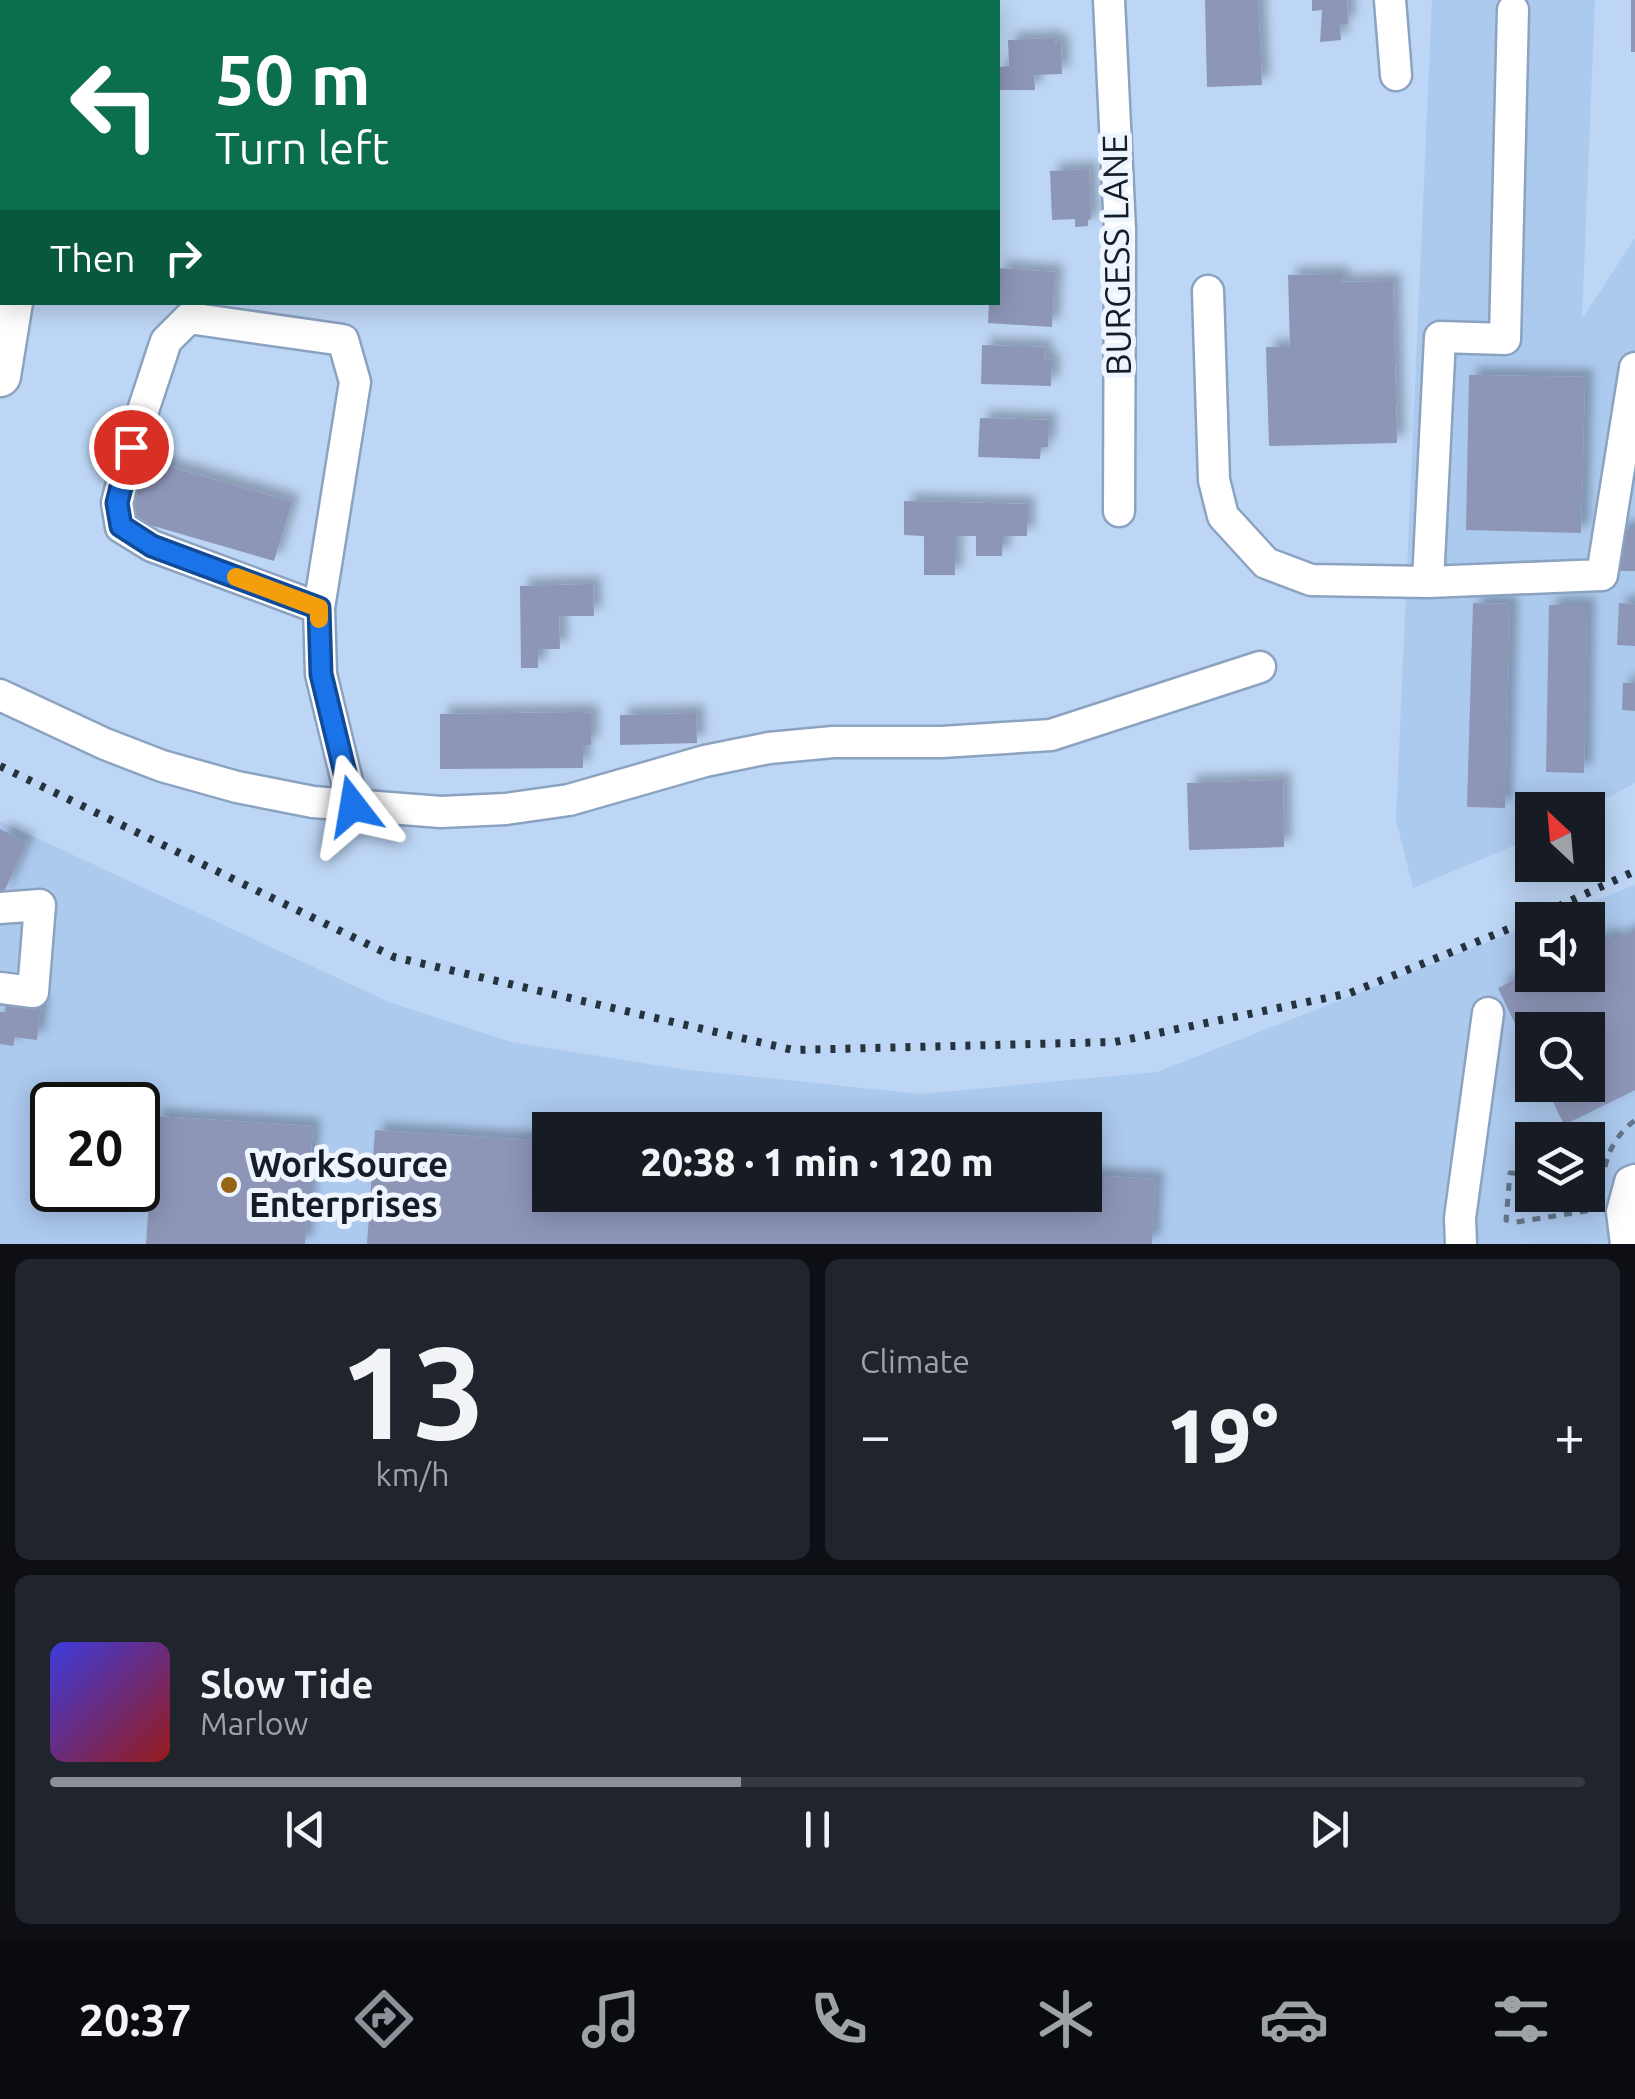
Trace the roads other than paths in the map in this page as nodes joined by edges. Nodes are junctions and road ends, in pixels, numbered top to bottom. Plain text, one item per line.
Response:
1 (1108, 0) edge
2 (1390, 0) edge
3 (1512, 10) dead end
4 (1396, 74) dead end
5 (1208, 291) dead end
6 (12, 305) edge
7 (1635, 368) edge
8 (0, 376) edge
9 (1119, 511) dead end
10 (1428, 582) junction
11 (319, 608) junction
12 (1260, 667) dead end
13 (0, 695) edge
14 (353, 806) junction
15 (0, 908) edge
16 (0, 988) edge
17 (1488, 1013) dead end
18 (1635, 1180) edge
19 (1619, 1243) edge
20 (1461, 1244) edge

1 - 9 street, BURGESS LANE
2 - 4 street
3 - 10 street
5 - 10 street
6 - 8 main road
7 - 10 street
11 - 11 street
11 - 14 street
12 - 14 street
13 - 14 street
15 - 16 street
17 - 20 street
18 - 19 street

